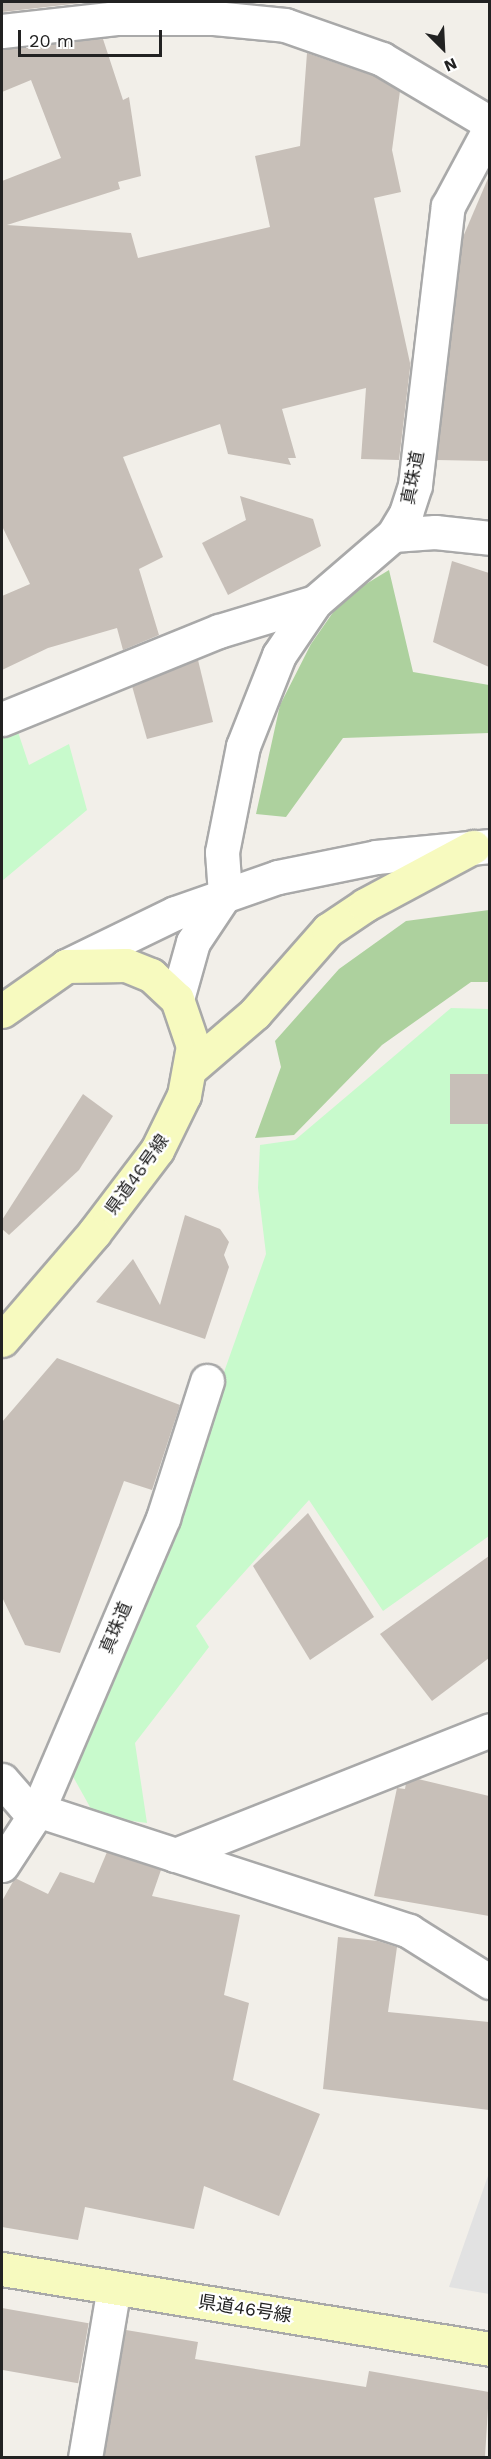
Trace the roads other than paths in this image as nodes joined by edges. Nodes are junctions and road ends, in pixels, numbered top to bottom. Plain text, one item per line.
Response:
1 (2, 31) edge
2 (489, 123) edge
3 (489, 128) edge
4 (393, 535) junction
5 (489, 538) edge
6 (315, 602) junction
7 (2, 719) edge
8 (481, 846) edge
9 (225, 894) junction
10 (66, 966) junction
11 (177, 999) junction
12 (2, 1011) edge
13 (190, 1068) junction
14 (2, 1340) edge
15 (207, 1381) dead end
16 (489, 1730) edge
17 (2, 1780) edge
18 (38, 1810) junction
19 (176, 1855) junction
20 (2, 1865) edge
21 (489, 1982) edge
22 (2, 2269) edge
23 (114, 2287) junction
24 (489, 2349) edge
25 (85, 2457) edge

1 - 2 street
3 - 4 street, 真珠道
4 - 5 street
4 - 6 street, 真珠道
6 - 7 street
6 - 9 street, 真珠道
8 - 9 street
8 - 13 main road
9 - 10 street
9 - 11 street
10 - 11 main road, 県道46号線
10 - 12 main road
11 - 13 main road, 県道46号線
13 - 14 main road, 県道46号線
15 - 18 street, 真珠道
16 - 19 street
17 - 18 street
18 - 19 street
18 - 20 street, 真珠道
19 - 21 street
22 - 23 main road, 県道46号線
23 - 24 main road, 県道46号線
23 - 25 street

